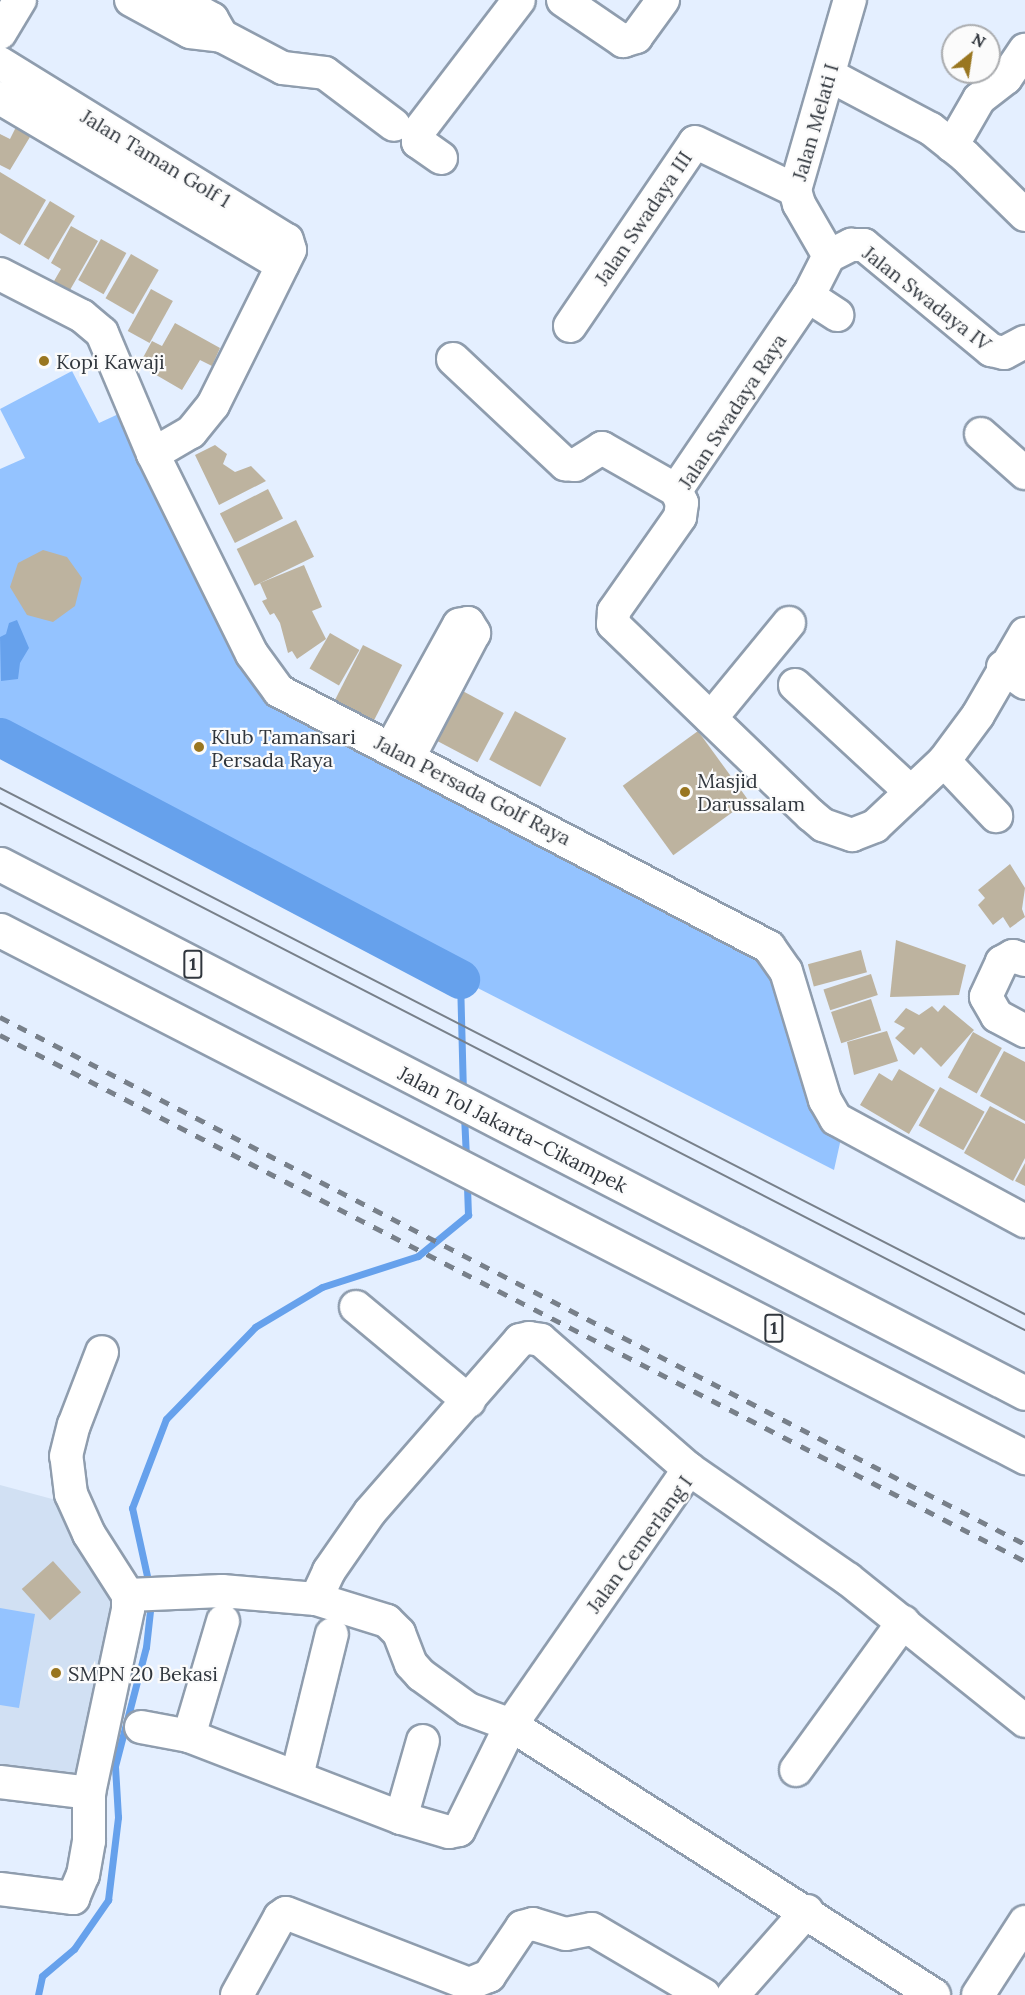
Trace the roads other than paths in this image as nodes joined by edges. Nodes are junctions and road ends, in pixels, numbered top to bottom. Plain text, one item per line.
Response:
1 (20, 0) edge
2 (131, 0) edge
3 (178, 0) edge
4 (519, 0) edge
5 (563, 0) edge
6 (663, 0) edge
7 (849, 0) edge
8 (0, 33) edge
9 (222, 36) junction
10 (1025, 50) edge
11 (0, 63) edge
12 (829, 75) junction
13 (0, 98) edge
14 (394, 125) dead end
15 (952, 146) junction
16 (441, 158) dead end
17 (795, 190) junction
18 (1025, 215) edge
19 (282, 265) junction
20 (0, 274) edge
21 (816, 281) junction
22 (837, 315) dead end
23 (570, 327) dead end
24 (1025, 342) edge
25 (453, 359) dead end
26 (981, 434) dead end
27 (153, 454) junction
28 (1025, 472) edge
29 (676, 490) junction
30 (789, 623) dead end
31 (1025, 634) edge
32 (1014, 675) edge
33 (795, 685) dead end
34 (711, 718) junction
35 (944, 760) junction
36 (911, 792) junction
37 (996, 816) dead end
38 (0, 864) edge
39 (0, 930) edge
40 (1025, 960) edge
41 (1025, 1031) edge
42 (1025, 1221) edge
43 (356, 1307) dead end
44 (102, 1352) dead end
45 (1025, 1393) edge
46 (469, 1401) junction
47 (1025, 1457) edge
48 (689, 1469) junction
49 (148, 1593) junction
50 (316, 1599) junction
51 (223, 1621) dead end
52 (903, 1622) junction
53 (332, 1634) dead end
54 (1025, 1721) edge
55 (511, 1725) junction
56 (141, 1726) dead end
57 (189, 1736) junction
58 (423, 1741) dead end
59 (796, 1770) dead end
60 (297, 1776) junction
61 (0, 1782) edge
62 (89, 1793) junction
63 (401, 1818) junction
64 (0, 1889) edge
65 (807, 1911) junction
66 (1025, 1922) edge
67 (690, 1991) edge
68 (237, 1995) edge
69 (733, 1995) edge
70 (934, 1995) edge
71 (978, 1995) edge

1 - 8 street
2 - 9 street
3 - 9 street
4 - 16 street
5 - 6 street
7 - 12 street, Jalan Melati I
9 - 14 street
10 - 15 street
11 - 19 street, Jalan Taman Golf 1
12 - 15 street
12 - 17 street, Jalan Melati I
13 - 19 street, Jalan Taman Golf 1
15 - 18 street
17 - 21 street, Jalan Melati I
17 - 23 street, Jalan Swadaya III
19 - 27 street, Jalan Taman Golf 1
20 - 27 street, Jalan Persada Golf Raya
21 - 22 street
21 - 24 street, Jalan Swadaya IV
21 - 29 street, Jalan Swadaya Raya
25 - 29 street
26 - 28 street
27 - 42 street, Jalan Persada Golf Raya
29 - 34 street, Jalan Swadaya Raya
30 - 34 street
31 - 32 street
32 - 35 street
33 - 36 street
34 - 36 street, Jalan Swadaya Raya
35 - 36 street
35 - 37 street
38 - 45 highway, Jalan Tol Jakarta–Cikampek / 1
39 - 47 highway, 1
40 - 41 street
43 - 46 street
44 - 49 street
46 - 48 street
46 - 50 street
48 - 52 street, Jalan Cemerlang I
48 - 55 street, Jalan Cemerlang I
49 - 50 street
49 - 62 street
50 - 55 street
51 - 57 street
52 - 54 street, Jalan Cemerlang I
52 - 59 street
53 - 60 street
55 - 63 street, Jalan Cemerlang I
55 - 65 street
56 - 57 street, Jalan Cemerlang I
57 - 60 street, Jalan Cemerlang I
58 - 63 street
60 - 63 street, Jalan Cemerlang I
61 - 62 street
62 - 64 street
65 - 69 street
65 - 70 street
66 - 71 street
67 - 68 street

